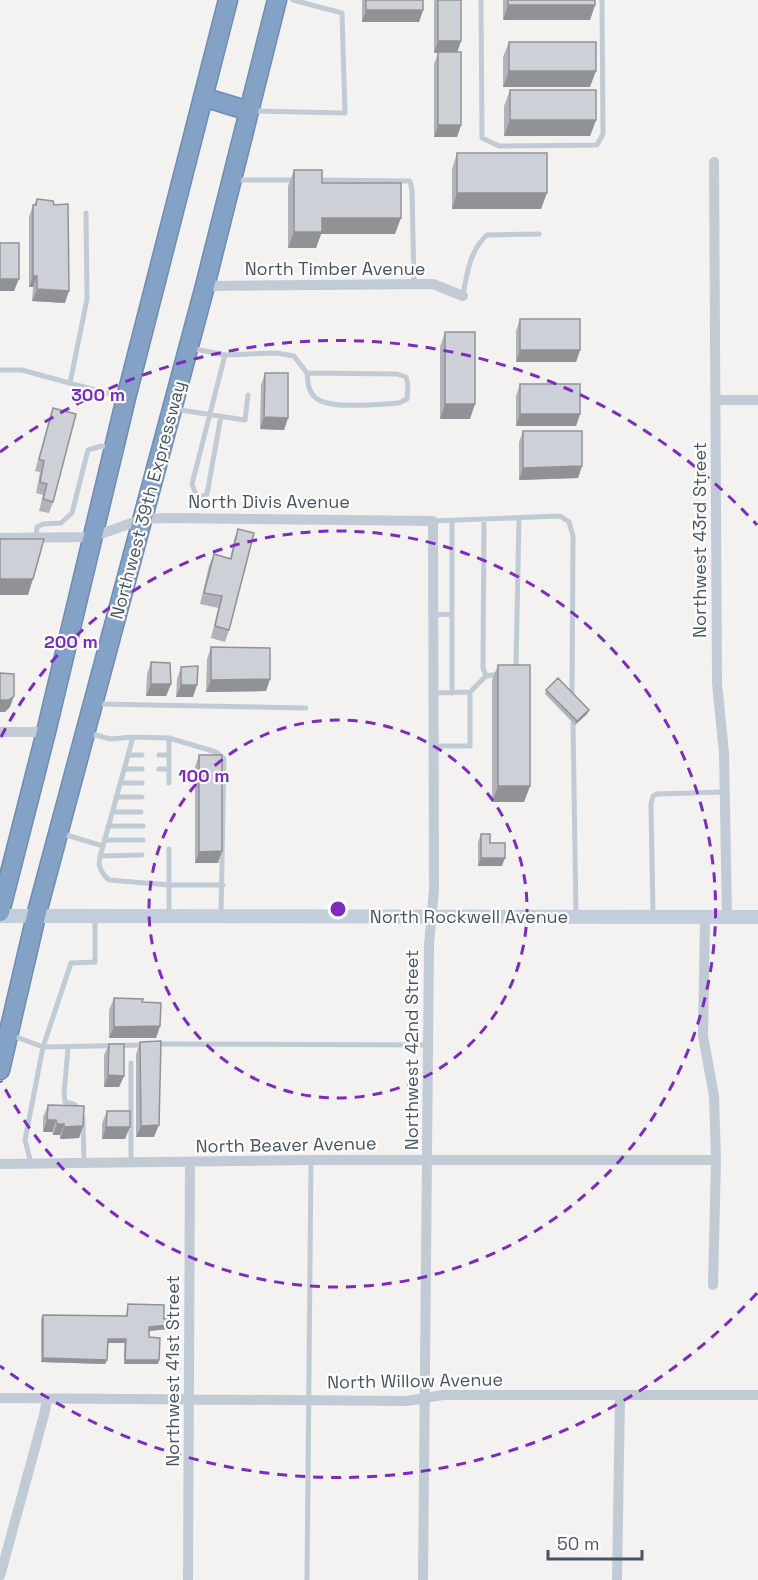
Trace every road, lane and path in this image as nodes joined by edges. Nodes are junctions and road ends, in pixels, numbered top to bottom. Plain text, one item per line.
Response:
1 (228, 0) edge
2 (277, 0) edge
3 (293, 0) edge
4 (481, 0) edge
5 (602, 0) edge
6 (203, 97) junction
7 (249, 111) junction
8 (714, 162) dead end
9 (231, 180) junction
10 (303, 180) edge
11 (315, 180) edge
12 (86, 213) dead end
13 (539, 234) dead end
14 (414, 284) junction
15 (205, 286) junction
16 (463, 296) joint
17 (189, 347) junction
18 (225, 355) junction
19 (0, 370) edge
20 (308, 373) junction
21 (70, 383) junction
22 (248, 395) dead end
23 (126, 398) junction
24 (716, 400) junction
25 (758, 400) edge
26 (172, 409) junction
27 (211, 414) junction
28 (221, 416) junction
29 (113, 451) junction
30 (519, 518) junction
31 (143, 519) junction
32 (484, 519) junction
33 (433, 521) junction
34 (452, 522) junction
35 (92, 537) junction
36 (0, 538) edge
37 (36, 538) junction
38 (452, 614) junction
39 (433, 615) junction
40 (486, 676) junction
41 (470, 692) junction
42 (434, 693) junction
43 (452, 693) junction
44 (572, 698) edge
45 (93, 704) junction
46 (306, 708) dead end
47 (573, 723) edge
48 (0, 732) edge
49 (46, 732) junction
50 (86, 732) junction
51 (133, 737) junction
52 (169, 738) junction
53 (434, 747) junction
54 (128, 755) junction
55 (142, 755) dead end
56 (159, 755) dead end
57 (169, 755) junction
58 (124, 769) junction
59 (142, 769) dead end
60 (159, 770) dead end
61 (169, 770) junction
62 (120, 783) junction
63 (142, 783) dead end
64 (169, 783) dead end
65 (724, 792) junction
66 (116, 797) junction
67 (142, 797) dead end
68 (112, 812) junction
69 (141, 812) dead end
70 (108, 826) junction
71 (143, 826) dead end
72 (59, 833) junction
73 (143, 840) dead end
74 (104, 843) junction
75 (167, 853) dead end
76 (142, 855) dead end
77 (100, 856) junction
78 (169, 885) junction
79 (223, 885) junction
80 (0, 914) edge
81 (36, 916) junction
82 (95, 916) junction
83 (168, 916) junction
84 (221, 916) junction
85 (431, 916) junction
86 (576, 917) junction
87 (653, 917) junction
88 (727, 917) junction
89 (758, 917) edge
90 (705, 918) junction
91 (7, 1034) junction
92 (428, 1045) junction
93 (43, 1047) junction
94 (68, 1048) junction
95 (131, 1062) dead end
96 (0, 1070) edge
97 (311, 1160) junction
98 (716, 1160) junction
99 (427, 1161) junction
100 (190, 1162) junction
101 (31, 1163) junction
102 (84, 1163) junction
103 (131, 1163) junction
104 (0, 1164) edge
105 (713, 1285) dead end
106 (620, 1395) junction
107 (758, 1395) edge
108 (0, 1398) edge
109 (425, 1398) junction
110 (47, 1399) junction
111 (308, 1399) junction
112 (189, 1400) junction
113 (4, 1550) edge
114 (0, 1576) edge
115 (188, 1580) edge
116 (308, 1580) edge
117 (423, 1580) edge
118 (617, 1580) edge

1 - 6 highway
2 - 7 highway, Northwest 39th Expressway
3 - 7 lane
4 - 5 lane
6 - 7 highway
6 - 23 highway
7 - 9 highway, Northwest 39th Expressway
8 - 24 street, Northwest 43rd Street
9 - 10 lane
9 - 15 highway, Northwest 39th Expressway
11 - 14 lane
12 - 21 lane
13 - 16 lane
14 - 15 street, North Timber Avenue
14 - 16 street, North Timber Avenue
15 - 17 highway, Northwest 39th Expressway
17 - 18 lane
17 - 26 highway, Northwest 39th Expressway
18 - 20 lane
18 - 27 lane
19 - 21 lane
20 - 20 lane
21 - 23 lane
22 - 28 lane
23 - 29 highway
24 - 25 street
24 - 65 street, Northwest 43rd Street
26 - 27 lane
26 - 31 highway, Northwest 39th Expressway
27 - 28 lane
27 - 28 lane
29 - 35 highway
29 - 37 lane
30 - 32 lane
30 - 40 lane
30 - 44 lane
31 - 33 street, North Divis Avenue
31 - 35 street, North Divis Avenue
31 - 45 highway, Northwest 39th Expressway
32 - 34 lane
32 - 40 lane
33 - 34 lane
33 - 39 street, Northwest 42nd Street
34 - 38 lane
35 - 37 street, North Divis Avenue
35 - 49 highway
36 - 37 street, North Divis Avenue
38 - 39 lane
38 - 43 lane
39 - 42 street, Northwest 42nd Street
40 - 41 lane
41 - 43 lane
41 - 53 lane
42 - 43 lane
42 - 53 street, Northwest 42nd Street
45 - 46 lane
45 - 50 highway, Northwest 39th Expressway
47 - 86 lane
48 - 49 street
49 - 80 highway
50 - 51 lane
50 - 72 highway, Northwest 39th Expressway
51 - 52 lane
51 - 54 lane
52 - 57 lane
52 - 79 lane
53 - 85 street, Northwest 42nd Street
54 - 55 lane
54 - 58 lane
56 - 57 lane
57 - 61 lane
58 - 59 lane
58 - 62 lane
60 - 61 lane
61 - 64 lane
62 - 63 lane
62 - 66 lane
65 - 87 lane
65 - 88 street, Northwest 43rd Street
66 - 67 lane
66 - 68 lane
68 - 69 lane
68 - 70 lane
70 - 71 lane
70 - 74 lane
72 - 74 lane
72 - 81 highway, Northwest 39th Expressway
73 - 74 lane
74 - 77 lane
75 - 78 lane
76 - 77 lane
77 - 78 lane
78 - 79 lane
78 - 83 lane
79 - 84 lane
80 - 81 main road, North Rockwell Avenue
81 - 82 main road, North Rockwell Avenue
81 - 91 highway, Northwest 39th Expressway
82 - 83 main road, North Rockwell Avenue
82 - 93 lane
83 - 84 main road, North Rockwell Avenue
84 - 85 main road, North Rockwell Avenue
85 - 86 main road, North Rockwell Avenue
85 - 92 street, Northwest 42nd Street
86 - 87 main road, North Rockwell Avenue
87 - 90 main road, North Rockwell Avenue
88 - 89 main road, North Rockwell Avenue
88 - 90 main road, North Rockwell Avenue
90 - 98 street
91 - 93 lane
91 - 96 highway, Northwest 39th Expressway
92 - 94 lane
92 - 99 street, Northwest 42nd Street
93 - 94 lane
93 - 101 lane
94 - 102 lane
95 - 103 lane
97 - 99 street, North Beaver Avenue
97 - 100 street, North Beaver Avenue
97 - 111 lane
98 - 99 street, North Beaver Avenue
98 - 105 street
99 - 109 street, Northwest 42nd Street
100 - 103 street, North Beaver Avenue
100 - 112 street, Northwest 41st Street
101 - 102 street, North Beaver Avenue
101 - 104 street, North Beaver Avenue
102 - 103 street, North Beaver Avenue
106 - 107 street, North Willow Avenue
106 - 109 street, North Willow Avenue
106 - 118 street
108 - 110 street, North Willow Avenue
109 - 111 street, North Willow Avenue
109 - 117 street, Northwest 42nd Street
110 - 112 street, North Willow Avenue
110 - 113 street
111 - 112 street, North Willow Avenue
111 - 116 lane
112 - 115 street, Northwest 41st Street
113 - 114 street

